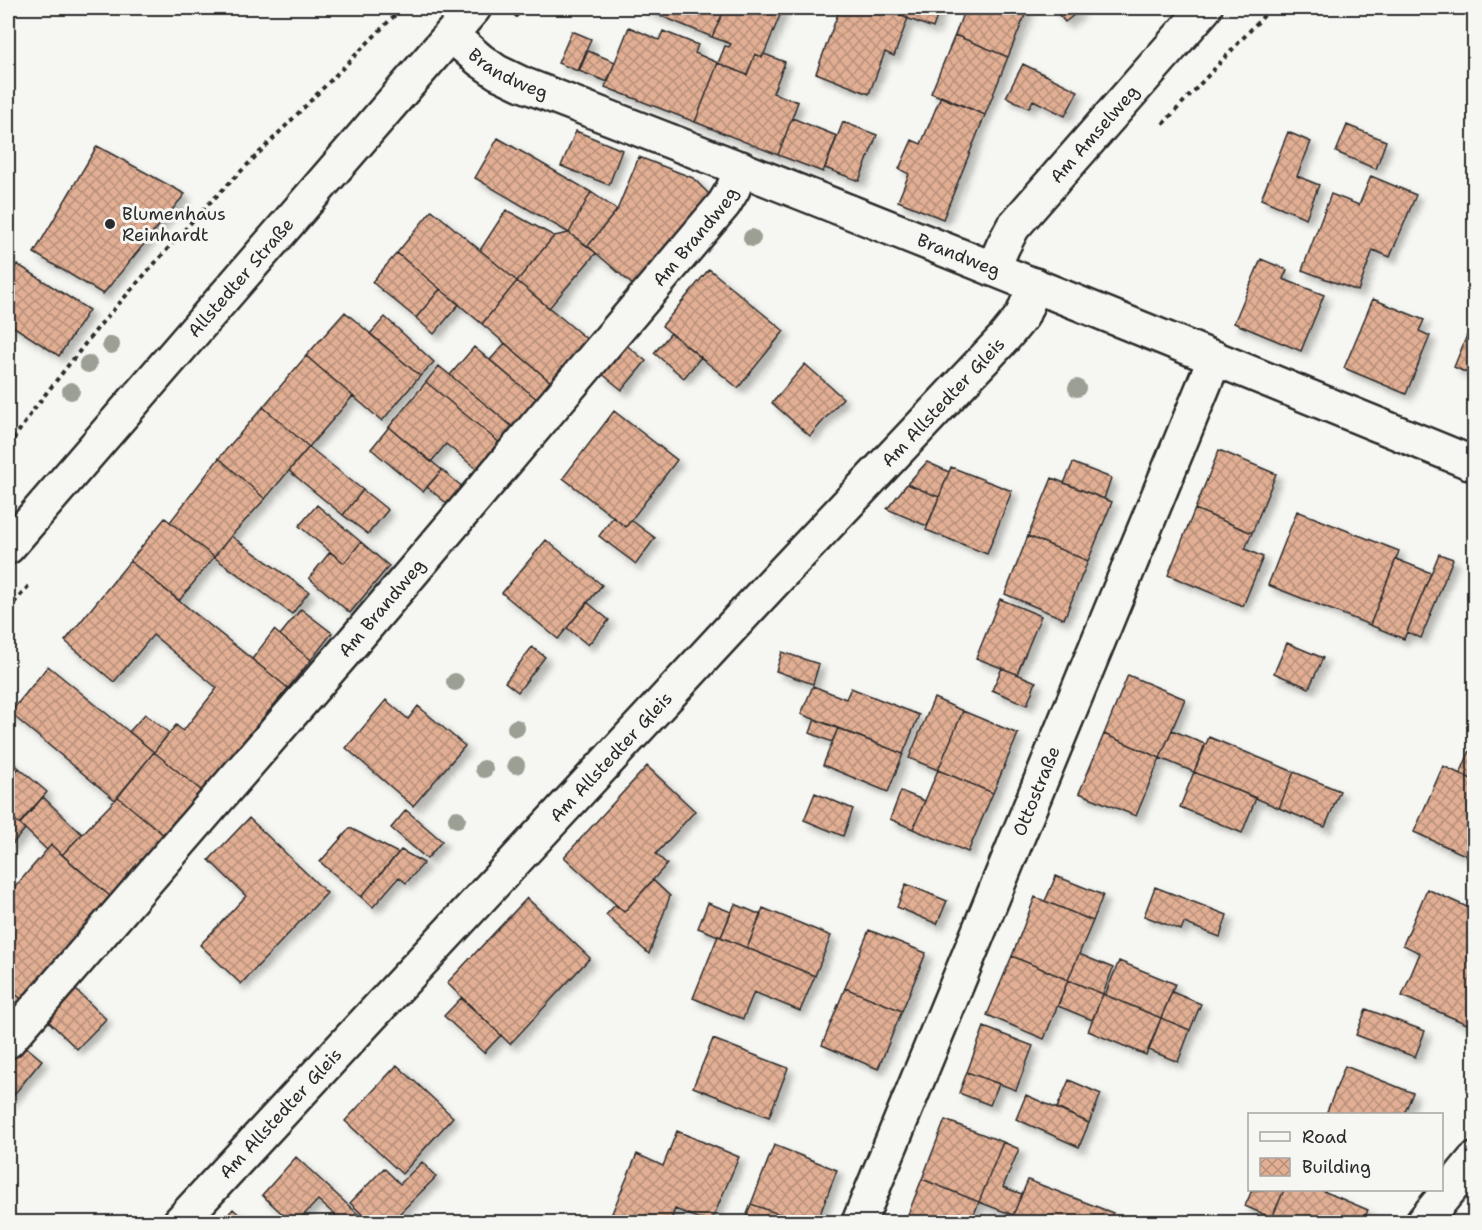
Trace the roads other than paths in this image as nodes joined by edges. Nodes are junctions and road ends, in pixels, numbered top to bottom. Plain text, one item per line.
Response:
1 (474, 8) edge
2 (1205, 8) edge
3 (451, 35) junction
4 (741, 168) junction
5 (993, 269) junction
6 (1035, 285) junction
7 (1215, 358) junction
8 (1474, 464) edge
9 (8, 548) edge
10 (8, 1041) edge
11 (1474, 1160) edge
12 (180, 1222) edge
13 (859, 1222) edge
14 (1423, 1222) edge

1 - 3 street, Allstedter Straße
2 - 5 street, Am Amselweg
3 - 4 street, Brandweg
3 - 9 street, Allstedter Straße
4 - 5 street, Brandweg
4 - 10 street, Am Brandweg
5 - 6 street, Brandweg
6 - 7 street, Brandweg
6 - 12 street, Am Allstedter Gleis
7 - 8 street, Brandweg
7 - 13 street, Ottostraße
11 - 14 street

